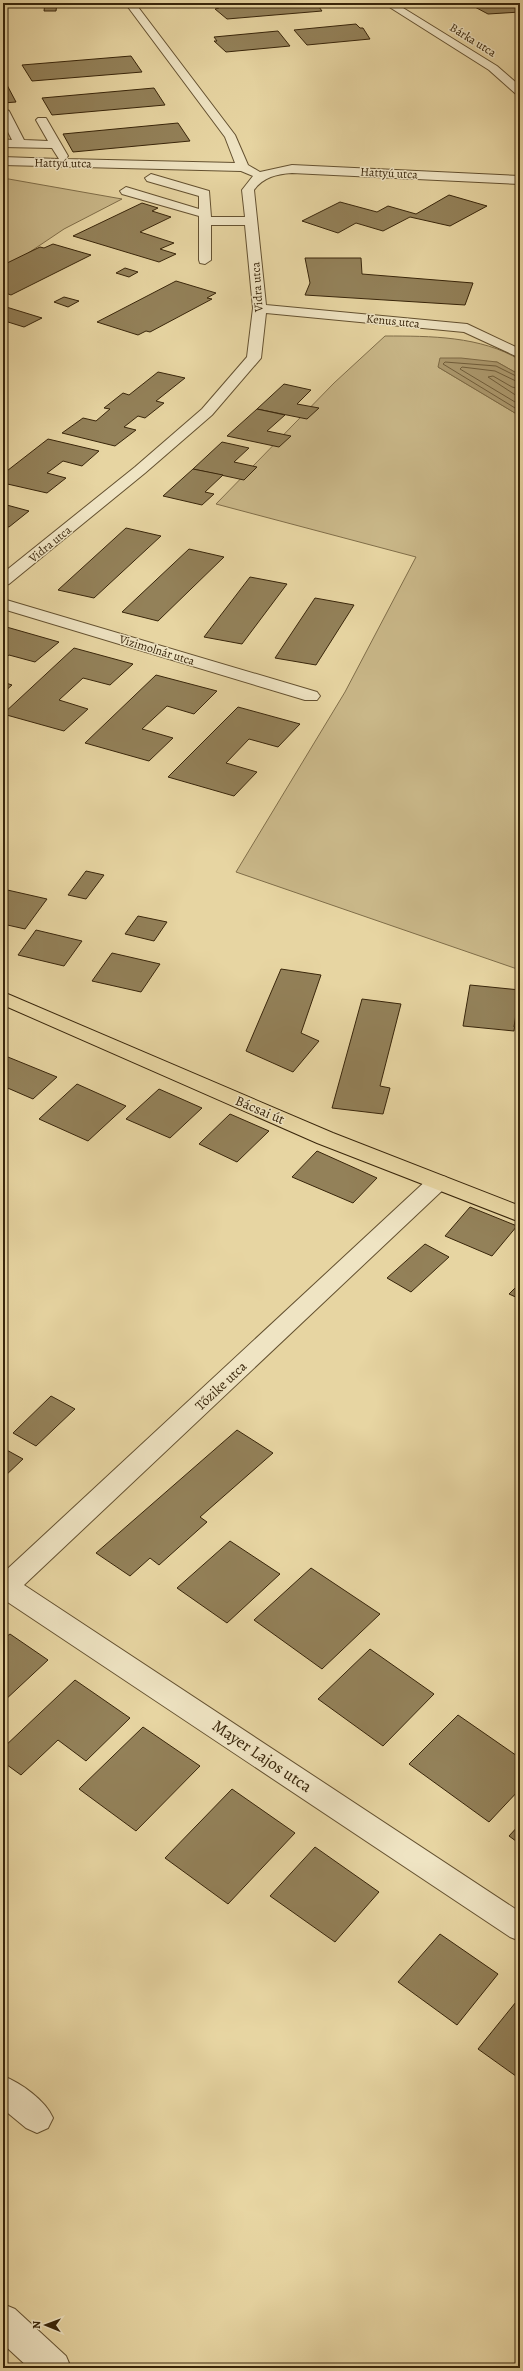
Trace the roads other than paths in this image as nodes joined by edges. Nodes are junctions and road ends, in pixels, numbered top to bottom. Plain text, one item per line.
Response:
1 (130, 3) edge
2 (388, 3) edge
3 (520, 92) edge
4 (3, 111) edge
5 (42, 120) dead end
6 (3, 143) edge
7 (20, 144) junction
8 (56, 145) junction
9 (3, 161) edge
10 (65, 163) junction
11 (243, 167) junction
12 (260, 176) junction
13 (151, 178) dead end
14 (520, 180) edge
15 (126, 191) dead end
16 (204, 218) junction
17 (251, 221) junction
18 (205, 260) dead end
19 (260, 308) junction
20 (520, 354) edge
21 (3, 582) edge
22 (3, 604) edge
23 (311, 696) dead end
24 (3, 998) edge
25 (438, 1182) junction
26 (520, 1214) edge
27 (4, 1587) edge
28 (520, 1928) edge
29 (3, 2090) edge
30 (37, 2118) dead end
31 (3, 2321) edge
32 (54, 2368) edge

1 - 11 street
2 - 3 street, Bárka utca
4 - 7 street
5 - 8 street
6 - 7 street
7 - 8 street
8 - 10 street
9 - 10 street, Hattyú utca
10 - 11 street, Hattyú utca
11 - 12 street
12 - 14 street, Hattyú utca
12 - 17 street, Vidra utca
13 - 16 street
15 - 16 street
16 - 17 street
16 - 18 street
17 - 19 street, Vidra utca
19 - 20 street, Kenus utca
19 - 21 street, Vidra utca
22 - 23 street, Vizimolnár utca
24 - 25 main road, Bácsai út
25 - 26 main road, Bácsai út
25 - 27 street, Tőzike utca
27 - 28 street, Mayer Lajos utca
29 - 30 street
31 - 32 street

